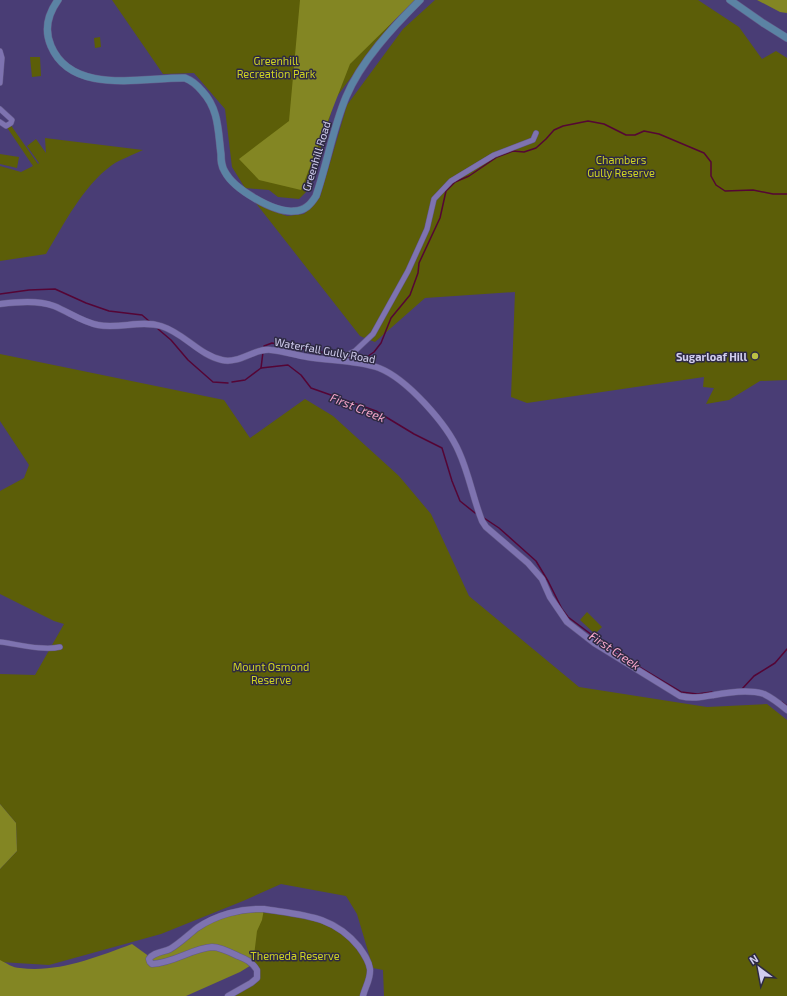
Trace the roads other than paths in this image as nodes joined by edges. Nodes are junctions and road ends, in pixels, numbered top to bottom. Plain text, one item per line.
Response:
1 (58, 0) edge
2 (420, 0) edge
3 (730, 0) edge
4 (787, 38) edge
5 (0, 51) edge
6 (0, 83) edge
7 (0, 109) edge
8 (0, 122) edge
9 (536, 133) dead end
10 (0, 304) edge
11 (335, 360) junction
12 (0, 642) edge
13 (60, 647) dead end
14 (787, 710) edge
15 (228, 996) edge
16 (363, 996) edge

1 - 2 main road, Greenhill Road
3 - 4 main road
5 - 6 street
7 - 8 street
9 - 11 street
10 - 11 street, Waterfall Gully Road
11 - 14 street, Waterfall Gully Road
12 - 13 street
15 - 16 street

